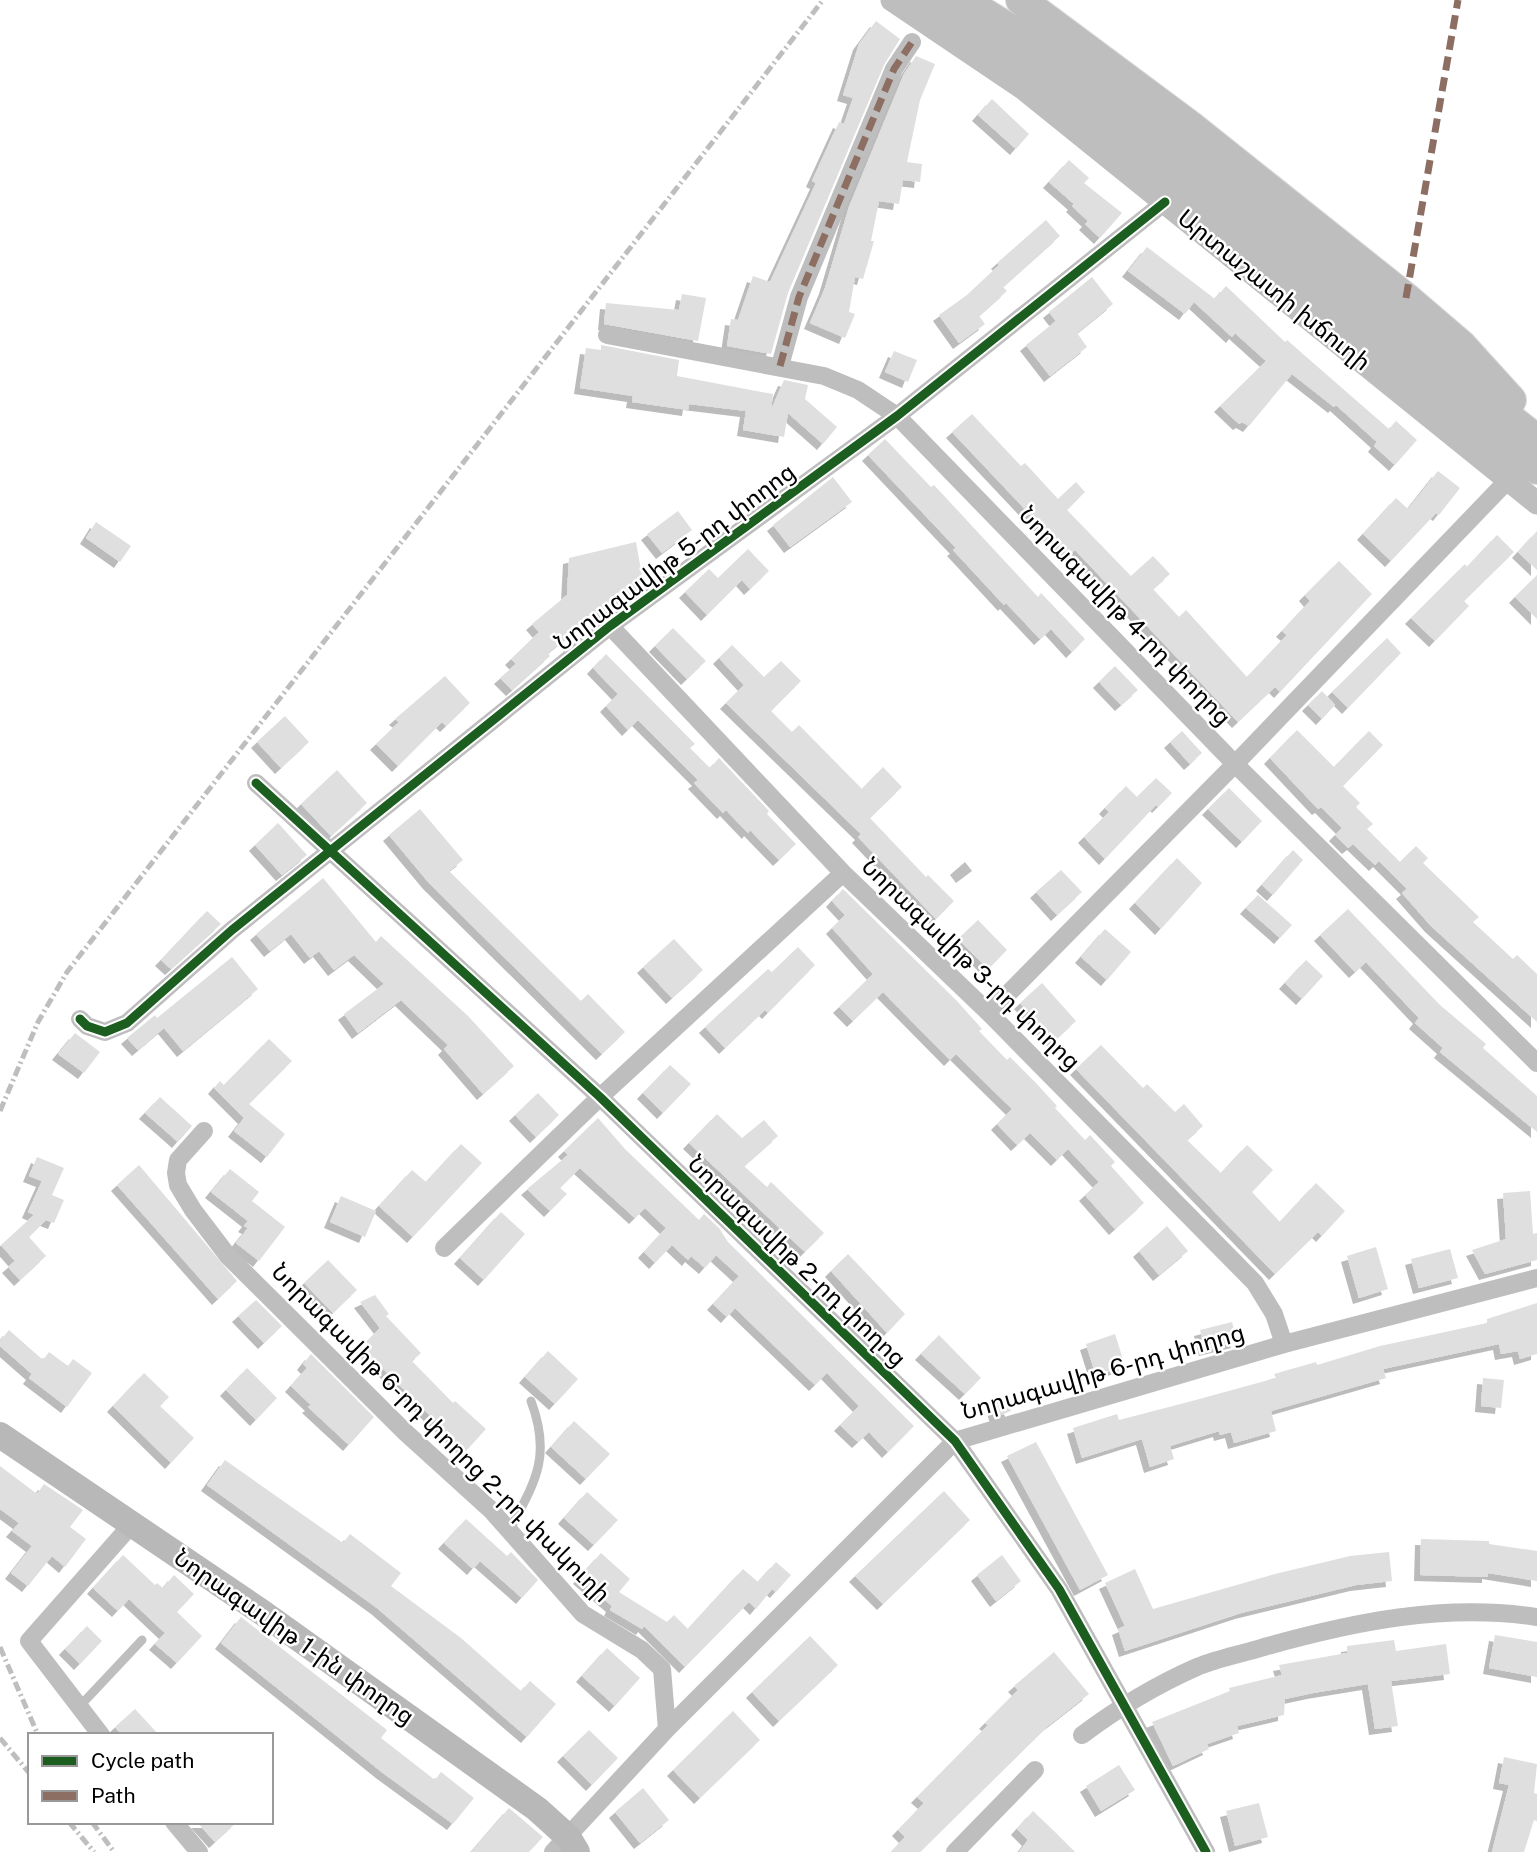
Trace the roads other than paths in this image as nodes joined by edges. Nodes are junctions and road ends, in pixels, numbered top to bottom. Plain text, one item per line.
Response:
1 (1021, 0) edge
2 (922, 3) edge
3 (912, 43) dead end
4 (1165, 202) junction
5 (607, 335) dead end
6 (780, 366) junction
7 (897, 416) junction
8 (1537, 429) edge
9 (1537, 440) edge
10 (1537, 469) edge
11 (1508, 480) junction
12 (1537, 503) edge
13 (610, 626) junction
14 (1235, 764) junction
15 (256, 783) dead end
16 (331, 849) junction
17 (843, 873) junction
18 (989, 1013) junction
19 (79, 1019) dead end
20 (1537, 1063) edge
21 (600, 1097) junction
22 (204, 1130) dead end
23 (444, 1248) dead end
24 (1537, 1278) edge
25 (1284, 1344) junction
26 (531, 1401) dead end
27 (0, 1435) edge
28 (955, 1441) junction
29 (132, 1524) junction
30 (508, 1532) junction
31 (1537, 1617) edge
32 (142, 1640) dead end
33 (1124, 1704) junction
34 (79, 1707) junction
35 (667, 1729) junction
36 (100, 1733) edge
37 (1082, 1735) dead end
38 (1035, 1770) dead end
39 (176, 1824) edge
40 (566, 1847) edge
41 (199, 1852) edge
42 (955, 1852) edge
43 (1206, 1852) edge

1 - 8 highway
2 - 4 street, Արտաշատի խճուղի
2 - 9 highway, Արտաշատի խճուղի
2 - 10 highway, Արտաշատի խճուղի
3 - 6 street
4 - 7 street, Նորագավիթ 5-րդ փողոց
4 - 11 street, Արտաշատի խճուղի
5 - 6 street, Նորագավիթ 4-րդ փողոց
6 - 7 street, Նորագավիթ 4-րդ փողոց
7 - 13 street, Նորագավիթ 5-րդ փողոց
7 - 14 street, Նորագավիթ 4-րդ փողոց
11 - 12 street, Արտաշատի խճուղի
11 - 14 street
13 - 16 street, Նորագավիթ 5-րդ փողոց
13 - 17 street, Նորագավիթ 3-րդ փողոց
14 - 18 street
14 - 20 street, Նորագավիթ 4-րդ փողոց
15 - 16 street, Նորագավիթ 2-րդ փողոց
16 - 19 street, Նորագավիթ 5-րդ փողոց
16 - 21 street, Նորագավիթ 2-րդ փողոց
17 - 18 street, Նորագավիթ 3-րդ փողոց
17 - 21 street
18 - 25 street, Նորագավիթ 3-րդ փողոց
21 - 23 street
21 - 28 street, Նորագավիթ 2-րդ փողոց
22 - 30 street, Նորագավիթ 6-րդ փողոց 2-րդ փակուղի
24 - 25 street, Նորագավիթ 6-րդ փողոց
25 - 28 street, Նորագավիթ 6-րդ փողոց
26 - 30 lane
27 - 29 main road, Նորագավիթ 1-ին փողոց
28 - 33 street, Նորագավիթ 2-րդ փողոց
28 - 35 street, Նորագավիթ 6-րդ փողոց
29 - 34 street
29 - 40 main road, Նորագավիթ 1-ին փողոց
30 - 35 street, Նորագավիթ 6-րդ փողոց 2-րդ փակուղի
31 - 33 street
32 - 34 lane
33 - 37 street
33 - 43 street, Նորագավիթ 2-րդ փողոց
34 - 36 street
35 - 40 street, Նորագավիթ 6-րդ փողոց
38 - 42 street
39 - 41 street

